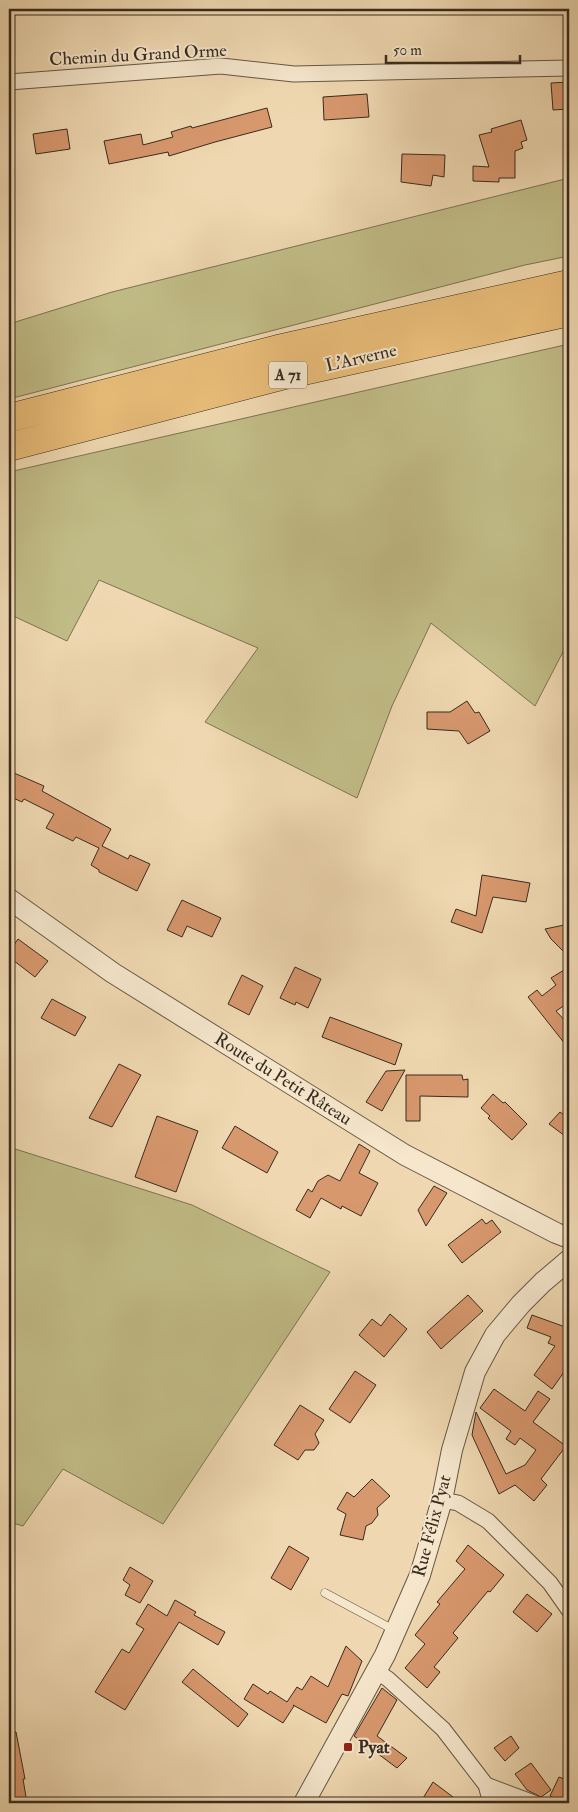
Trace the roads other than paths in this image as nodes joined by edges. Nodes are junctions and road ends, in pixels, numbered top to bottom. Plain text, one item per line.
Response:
1 (569, 68) edge
2 (9, 82) edge
3 (569, 284) edge
4 (569, 312) edge
5 (9, 418) edge
6 (9, 447) edge
7 (9, 899) edge
8 (569, 1238) edge
9 (569, 1260) edge
10 (442, 1500) junction
11 (325, 1593) dead end
12 (569, 1610) edge
13 (396, 1630) junction
14 (376, 1671) junction
15 (486, 1785) junction
16 (304, 1803) edge
17 (491, 1803) edge
18 (534, 1803) edge

1 - 2 street, Chemin du Grand Orme
3 - 5 highway, L'Arverne / A 71
4 - 6 highway, L'Arverne / A 71
7 - 8 street, Route du Petit Râteau
9 - 10 street, Rue Félix Pyat
10 - 12 street
10 - 13 street, Rue Félix Pyat
11 - 13 lane
13 - 14 street, Rue Félix Pyat
14 - 15 street
14 - 16 street, Rue Félix Pyat
15 - 17 street
15 - 18 street

